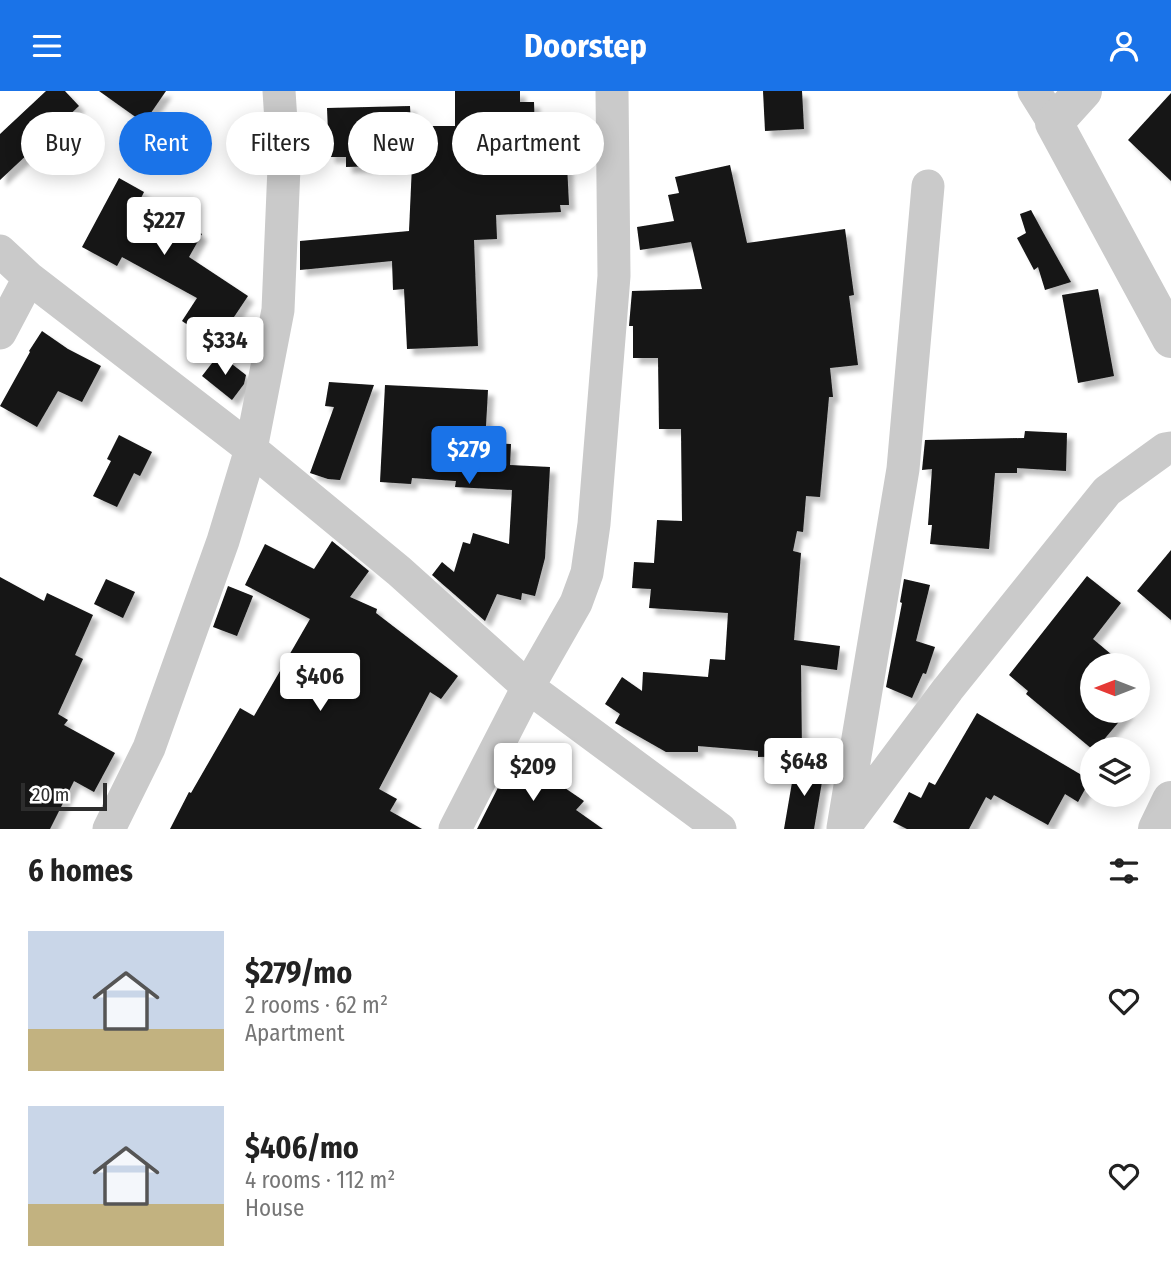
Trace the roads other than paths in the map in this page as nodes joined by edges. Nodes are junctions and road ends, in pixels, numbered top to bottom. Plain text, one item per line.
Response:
1 (279, 91) edge
2 (612, 91) edge
3 (1034, 91) edge
4 (1083, 91) edge
5 (1054, 123) junction
6 (928, 186) dead end
7 (0, 251) edge
8 (29, 278) junction
9 (0, 333) edge
10 (1171, 338) edge
11 (1171, 448) edge
12 (251, 449) junction
13 (528, 687) junction
14 (1171, 800) edge
15 (109, 829) edge
16 (455, 829) edge
17 (720, 829) edge
18 (843, 829) edge
19 (1157, 829) edge

1 - 12 street
2 - 13 street
3 - 5 street
4 - 5 street
5 - 10 street
6 - 18 street
7 - 8 street
8 - 9 street
8 - 12 street
11 - 18 street
12 - 13 street
12 - 15 street
13 - 16 street
13 - 17 street
14 - 19 street

